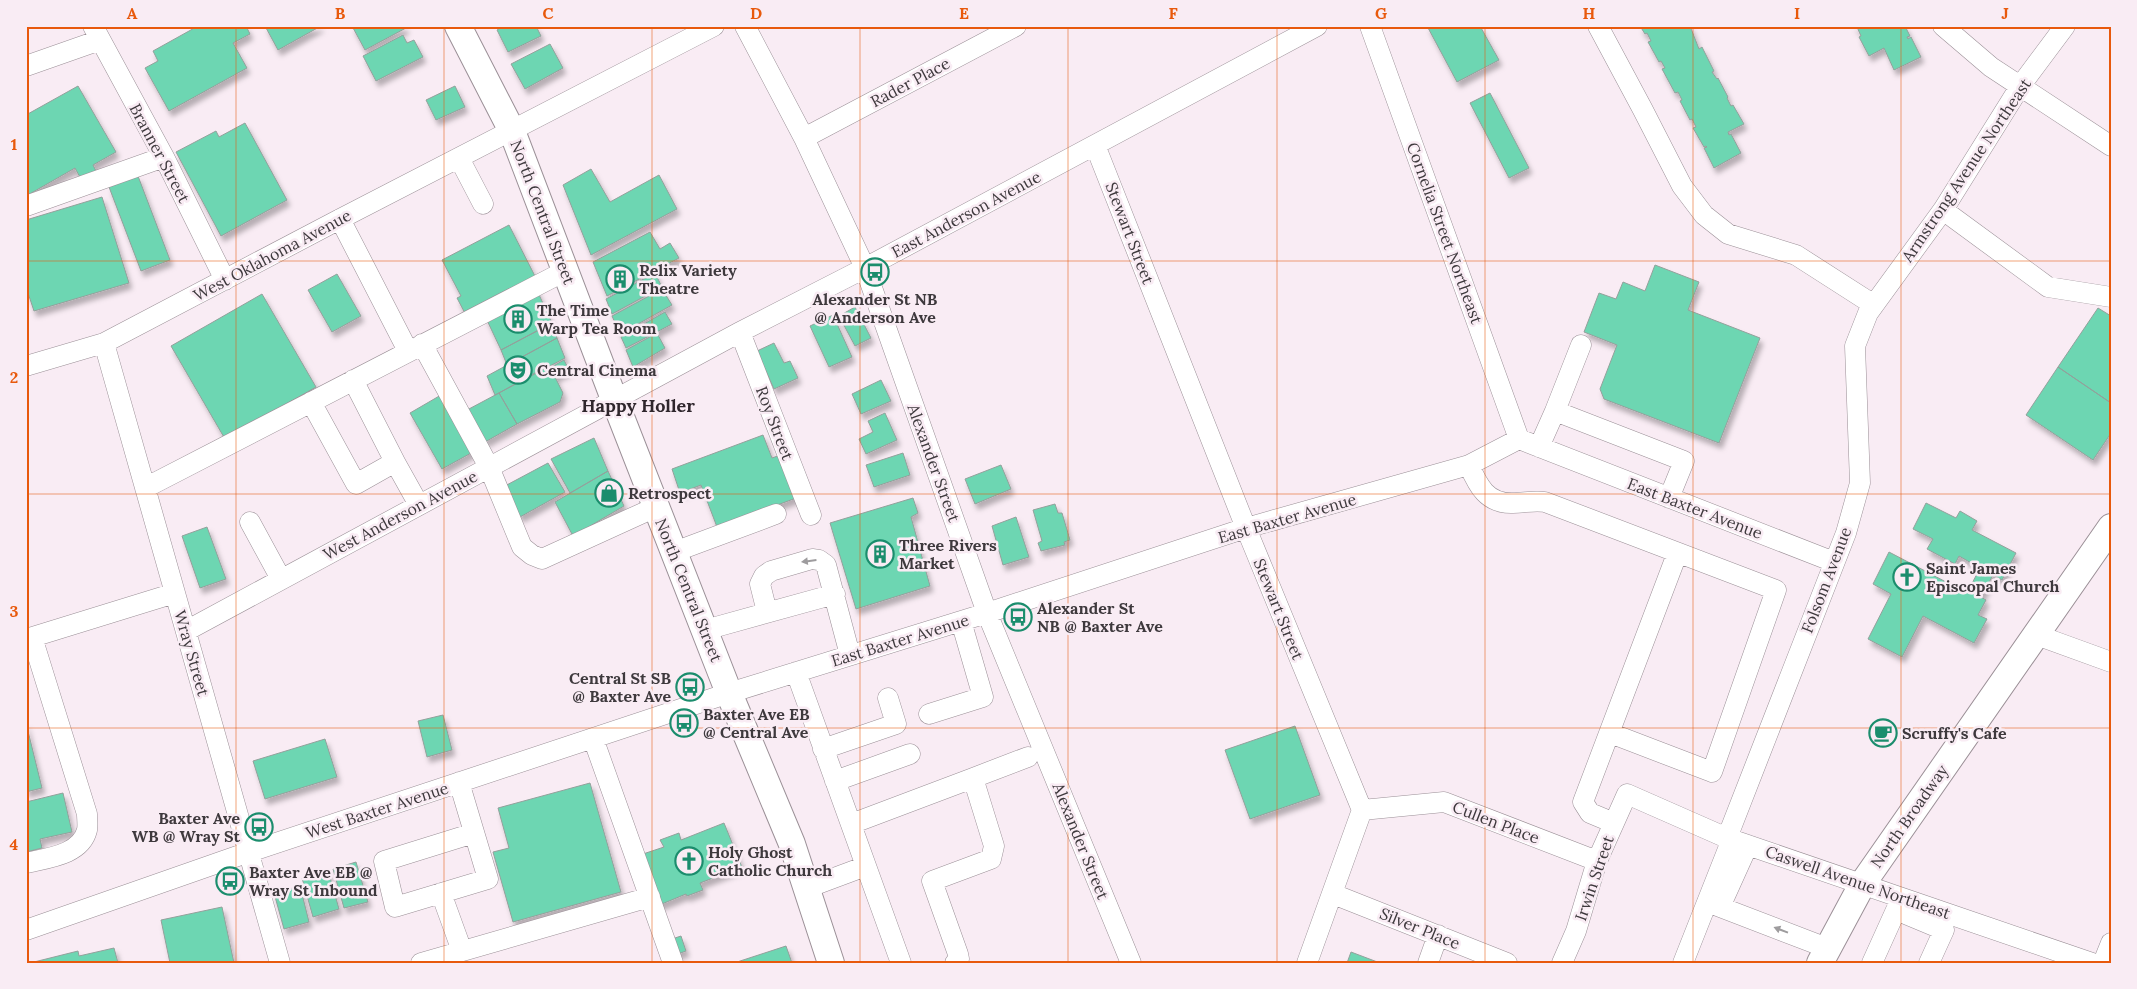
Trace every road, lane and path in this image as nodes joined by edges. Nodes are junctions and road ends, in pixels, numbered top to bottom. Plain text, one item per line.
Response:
1 (458, 26) edge
2 (714, 26) edge
3 (745, 26) edge
4 (1016, 26) edge
5 (1317, 26) edge
6 (1370, 26) edge
7 (1598, 26) edge
8 (1943, 26) edge
9 (2065, 26) edge
10 (97, 33) edge
11 (26, 66) edge
12 (2021, 85) junction
13 (512, 131) junction
14 (804, 138) junction
15 (1095, 145) junction
16 (2111, 146) edge
17 (164, 157) junction
18 (460, 158) junction
19 (483, 204) dead end
20 (26, 206) edge
21 (1943, 210) junction
22 (340, 219) junction
23 (864, 268) junction
24 (565, 271) junction
25 (225, 280) junction
26 (2111, 297) edge
27 (1871, 309) junction
28 (740, 332) junction
29 (104, 343) junction
30 (1581, 345) dead end
31 (415, 347) junction
32 (26, 366) edge
33 (353, 380) junction
34 (614, 399) junction
35 (311, 402) junction
36 (1555, 411) junction
37 (1519, 439) junction
38 (1539, 447) junction
39 (395, 462) junction
40 (1469, 465) junction
41 (488, 467) junction
42 (145, 488) junction
43 (1670, 498) junction
44 (419, 505) junction
45 (656, 507) junction
46 (776, 514) dead end
47 (810, 515) dead end
48 (250, 522) dead end
49 (2111, 527) edge
50 (1246, 528) junction
51 (674, 552) junction
52 (1678, 554) junction
53 (1834, 562) junction
54 (281, 580) junction
55 (175, 593) junction
56 (834, 594) junction
57 (767, 612) junction
58 (987, 613) junction
59 (961, 621) junction
60 (705, 630) junction
61 (186, 631) junction
62 (2034, 634) junction
63 (29, 638) edge
64 (850, 655) junction
65 (2111, 662) edge
66 (796, 672) junction
67 (729, 693) junction
68 (888, 698) dead end
69 (928, 714) dead end
70 (1610, 733) junction
71 (593, 738) junction
72 (823, 749) junction
73 (910, 754) dead end
74 (1028, 757) dead end
75 (973, 778) junction
76 (835, 781) junction
77 (459, 782) junction
78 (1627, 794) joint
79 (1362, 810) junction
80 (1614, 823) junction
81 (851, 824) junction
82 (474, 833) junction
83 (1736, 840) junction
84 (249, 852) junction
85 (1597, 861) junction
86 (26, 863) edge
87 (866, 866) junction
88 (1863, 883) junction
89 (807, 888) junction
90 (441, 893) junction
91 (1333, 894) junction
92 (650, 897) junction
93 (1713, 905) junction
94 (26, 930) edge
95 (1438, 935) junction
96 (2111, 943) edge
97 (462, 951) junction
98 (1823, 955) edge
99 (280, 963) edge
100 (420, 963) edge
101 (673, 963) edge
102 (831, 963) edge
103 (901, 963) edge
104 (955, 963) edge
105 (1131, 963) edge
106 (1307, 963) edge
107 (1428, 963) edge
108 (1507, 963) edge
109 (1562, 963) edge
110 (1683, 963) edge
111 (1872, 963) edge
112 (1929, 963) edge
113 (2092, 963) edge
114 (2103, 963) edge

1 - 13 main road, North Central Street
2 - 13 street, West Oklahoma Avenue
3 - 14 street, Alexander Street
4 - 14 street, Rader Place
5 - 15 street, East Anderson Avenue
6 - 37 street, Cornelia Street Northeast
7 - 27 street
8 - 12 street
9 - 12 street, Armstrong Avenue Northeast
10 - 11 street
10 - 17 street, Branner Street
12 - 16 street
12 - 21 street, Armstrong Avenue Northeast
13 - 18 street, West Oklahoma Avenue
13 - 24 main road, North Central Street
14 - 23 street, Alexander Street
15 - 23 street, East Anderson Avenue
15 - 50 street, Stewart Street
17 - 20 street
17 - 25 street, Branner Street
18 - 19 street
18 - 22 street, West Oklahoma Avenue
21 - 26 street
21 - 27 street, Armstrong Avenue Northeast
22 - 25 street, West Oklahoma Avenue
22 - 31 street
23 - 28 street, East Anderson Avenue
23 - 58 street, Alexander Street
24 - 31 street
24 - 34 main road, North Central Street
25 - 29 street, West Oklahoma Avenue
27 - 53 street, Folsom Avenue
28 - 34 street, East Anderson Avenue
28 - 47 street, Roy Street
29 - 32 street, West Oklahoma Avenue
29 - 42 street, Wray Street
30 - 36 street
31 - 33 street
31 - 41 street
33 - 35 street
33 - 39 street
34 - 41 street, West Anderson Avenue
34 - 45 main road, North Central Street
35 - 39 street
35 - 42 street
36 - 38 street
36 - 43 street
37 - 38 street, East Baxter Avenue
37 - 40 street, East Baxter Avenue
38 - 43 street, East Baxter Avenue
39 - 44 street
40 - 50 street, East Baxter Avenue
40 - 52 street
41 - 44 street, West Anderson Avenue
41 - 45 street
42 - 55 street, Wray Street
43 - 53 street, East Baxter Avenue
44 - 54 street, West Anderson Avenue
45 - 51 main road, North Central Street
46 - 51 street
48 - 54 street
49 - 62 main road, North Broadway
50 - 58 street, East Baxter Avenue
50 - 79 street, Stewart Street
51 - 60 main road, North Central Street
52 - 70 street
52 - 70 street
53 - 83 street, Folsom Avenue
54 - 61 street, West Anderson Avenue
55 - 61 street, Wray Street
55 - 63 street
56 - 57 street
56 -> 57 street
56 - 64 street
57 - 60 street
58 - 59 street, East Baxter Avenue
58 - 105 street, Alexander Street
59 - 64 street, East Baxter Avenue
59 - 69 street
60 - 67 main road, North Central Street
61 - 84 street, Wray Street
62 - 65 street
62 - 88 main road, North Broadway
63 - 86 street
64 - 66 street, East Baxter Avenue
66 - 67 street, East Baxter Avenue
66 - 72 street
67 - 71 street, West Baxter Avenue
67 - 89 main road, North Central Street
68 - 72 street
70 - 80 street
71 - 77 street, West Baxter Avenue
71 - 92 street
72 - 76 street
73 - 76 street
74 - 75 street
75 - 81 street
75 - 104 street
76 - 81 street
77 - 82 street
77 - 84 street, West Baxter Avenue
78 - 80 street, Irwin Street
78 - 83 street, Caswell Avenue Northeast
79 - 85 street, Cullen Place
79 - 91 street
80 - 85 street, Irwin Street
81 - 87 street
82 - 90 street
82 - 90 street
83 - 88 street, Caswell Avenue Northeast
83 - 93 street, Folsom Avenue
84 - 94 street, West Baxter Avenue
84 - 99 street, Wray Street
85 - 109 street, Irwin Street
87 - 89 street
87 - 103 street
88 - 98 main road, North Broadway
88 - 113 street, Caswell Avenue Northeast
89 - 102 main road, North Central Street
90 - 97 street
91 - 95 street, Silver Place
91 - 106 street
92 - 97 street
92 - 101 street
98 -> 93 street
93 - 110 street, Folsom Avenue
95 - 107 street
95 - 108 street, Silver Place
96 - 114 street
97 - 100 street
111 - 112 street

